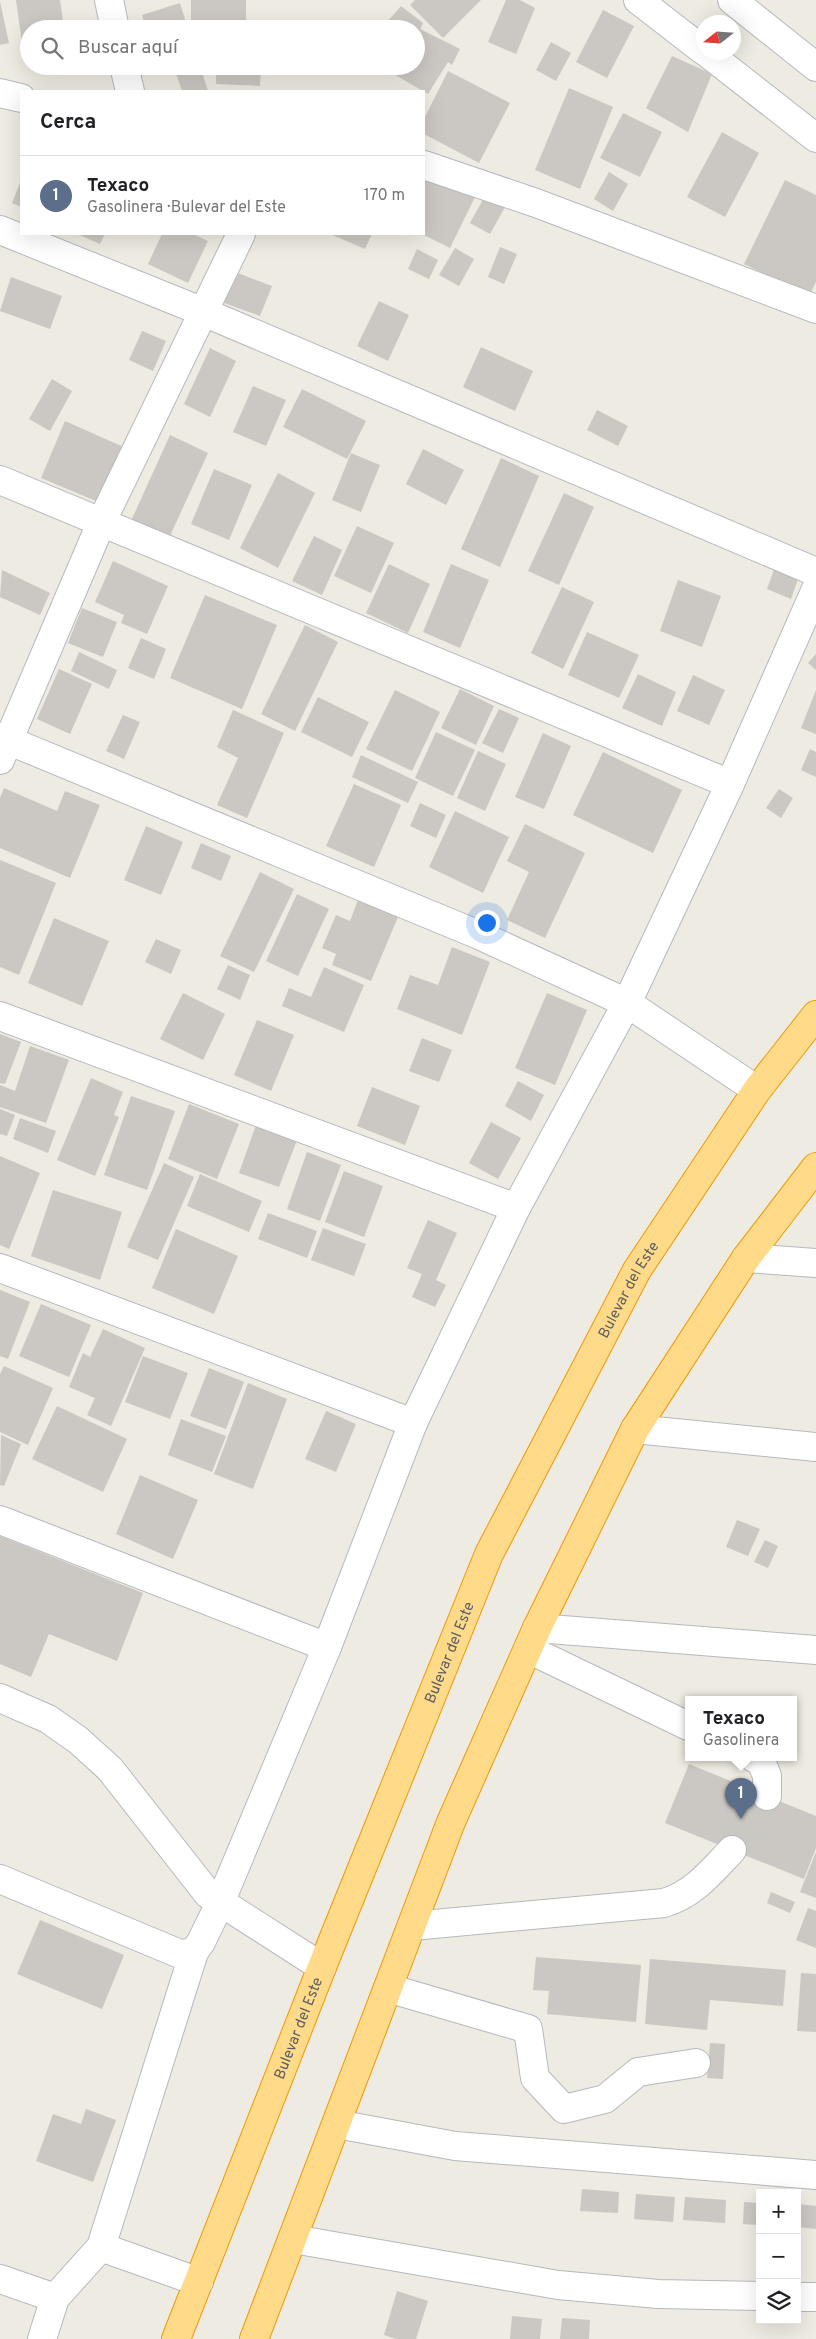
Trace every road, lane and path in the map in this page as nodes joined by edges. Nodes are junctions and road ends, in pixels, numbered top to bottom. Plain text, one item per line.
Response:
1 (109, 0) edge
2 (638, 0) edge
3 (732, 0) edge
4 (113, 20) edge
5 (696, 45) edge
6 (715, 60) edge
7 (816, 66) edge
8 (126, 75) edge
9 (130, 90) edge
10 (0, 93) edge
11 (20, 98) edge
12 (816, 138) edge
13 (425, 165) edge
14 (0, 230) edge
15 (240, 235) edge
16 (816, 309) edge
17 (201, 311) junction
18 (0, 480) edge
19 (102, 521) junction
20 (816, 572) edge
21 (816, 589) edge
22 (3, 746) edge
23 (730, 784) junction
24 (627, 1004) junction
25 (816, 1015) edge
26 (0, 1016) edge
27 (758, 1090) junction
28 (816, 1167) edge
29 (516, 1208) junction
30 (746, 1258) junction
31 (816, 1263) edge
32 (0, 1268) edge
33 (412, 1423) junction
34 (635, 1429) junction
35 (816, 1447) edge
36 (0, 1520) edge
37 (532, 1639) junction
38 (326, 1648) junction
39 (816, 1650) edge
40 (0, 1698) edge
41 (685, 1724) edge
42 (761, 1761) edge
43 (766, 1796) tunnel mouth
44 (732, 1850) tunnel mouth
45 (0, 1879) edge
46 (220, 1903) junction
47 (412, 1926) junction
48 (194, 1952) junction
49 (322, 1966) junction
50 (388, 1988) junction
51 (696, 2063) dead end
52 (336, 2124) junction
53 (816, 2174) edge
54 (293, 2239) junction
55 (102, 2247) junction
56 (0, 2279) edge
57 (199, 2282) junction
58 (756, 2296) edge
59 (801, 2297) edge
60 (816, 2297) edge
61 (55, 2298) junction
62 (42, 2339) edge
63 (176, 2339) edge
64 (254, 2339) edge

1 - 4 street
2 - 5 street
3 - 7 street
6 - 12 street
8 - 9 street
10 - 11 street
13 - 16 street
14 - 17 street
15 - 17 street
17 - 19 street
17 - 20 street
18 - 19 street
19 - 22 street
19 - 23 street
21 - 23 street
22 - 24 street
23 - 24 street
24 - 27 street
24 - 29 street
25 - 27 highway, Bulevar del Este
26 - 29 street
27 - 49 highway, Bulevar del Este
28 - 30 highway
29 - 33 street
30 - 31 street
30 - 34 highway
32 - 33 street
33 - 38 street
34 - 35 street
34 - 37 highway
36 - 38 street
37 - 39 street
37 - 41 street
37 - 47 highway
38 - 46 street
40 - 46 street
42 - 43 street
44 - 47 street
45 - 48 street
46 - 48 street
46 - 49 street
47 - 50 highway
48 - 55 street
49 - 57 highway, Bulevar del Este
50 - 51 street
50 - 52 highway
52 - 53 street
52 - 54 highway
54 - 58 street
54 - 64 highway
55 - 57 street
55 - 61 street
56 - 61 street
57 - 63 highway, Bulevar del Este
59 - 60 street
61 - 62 street

